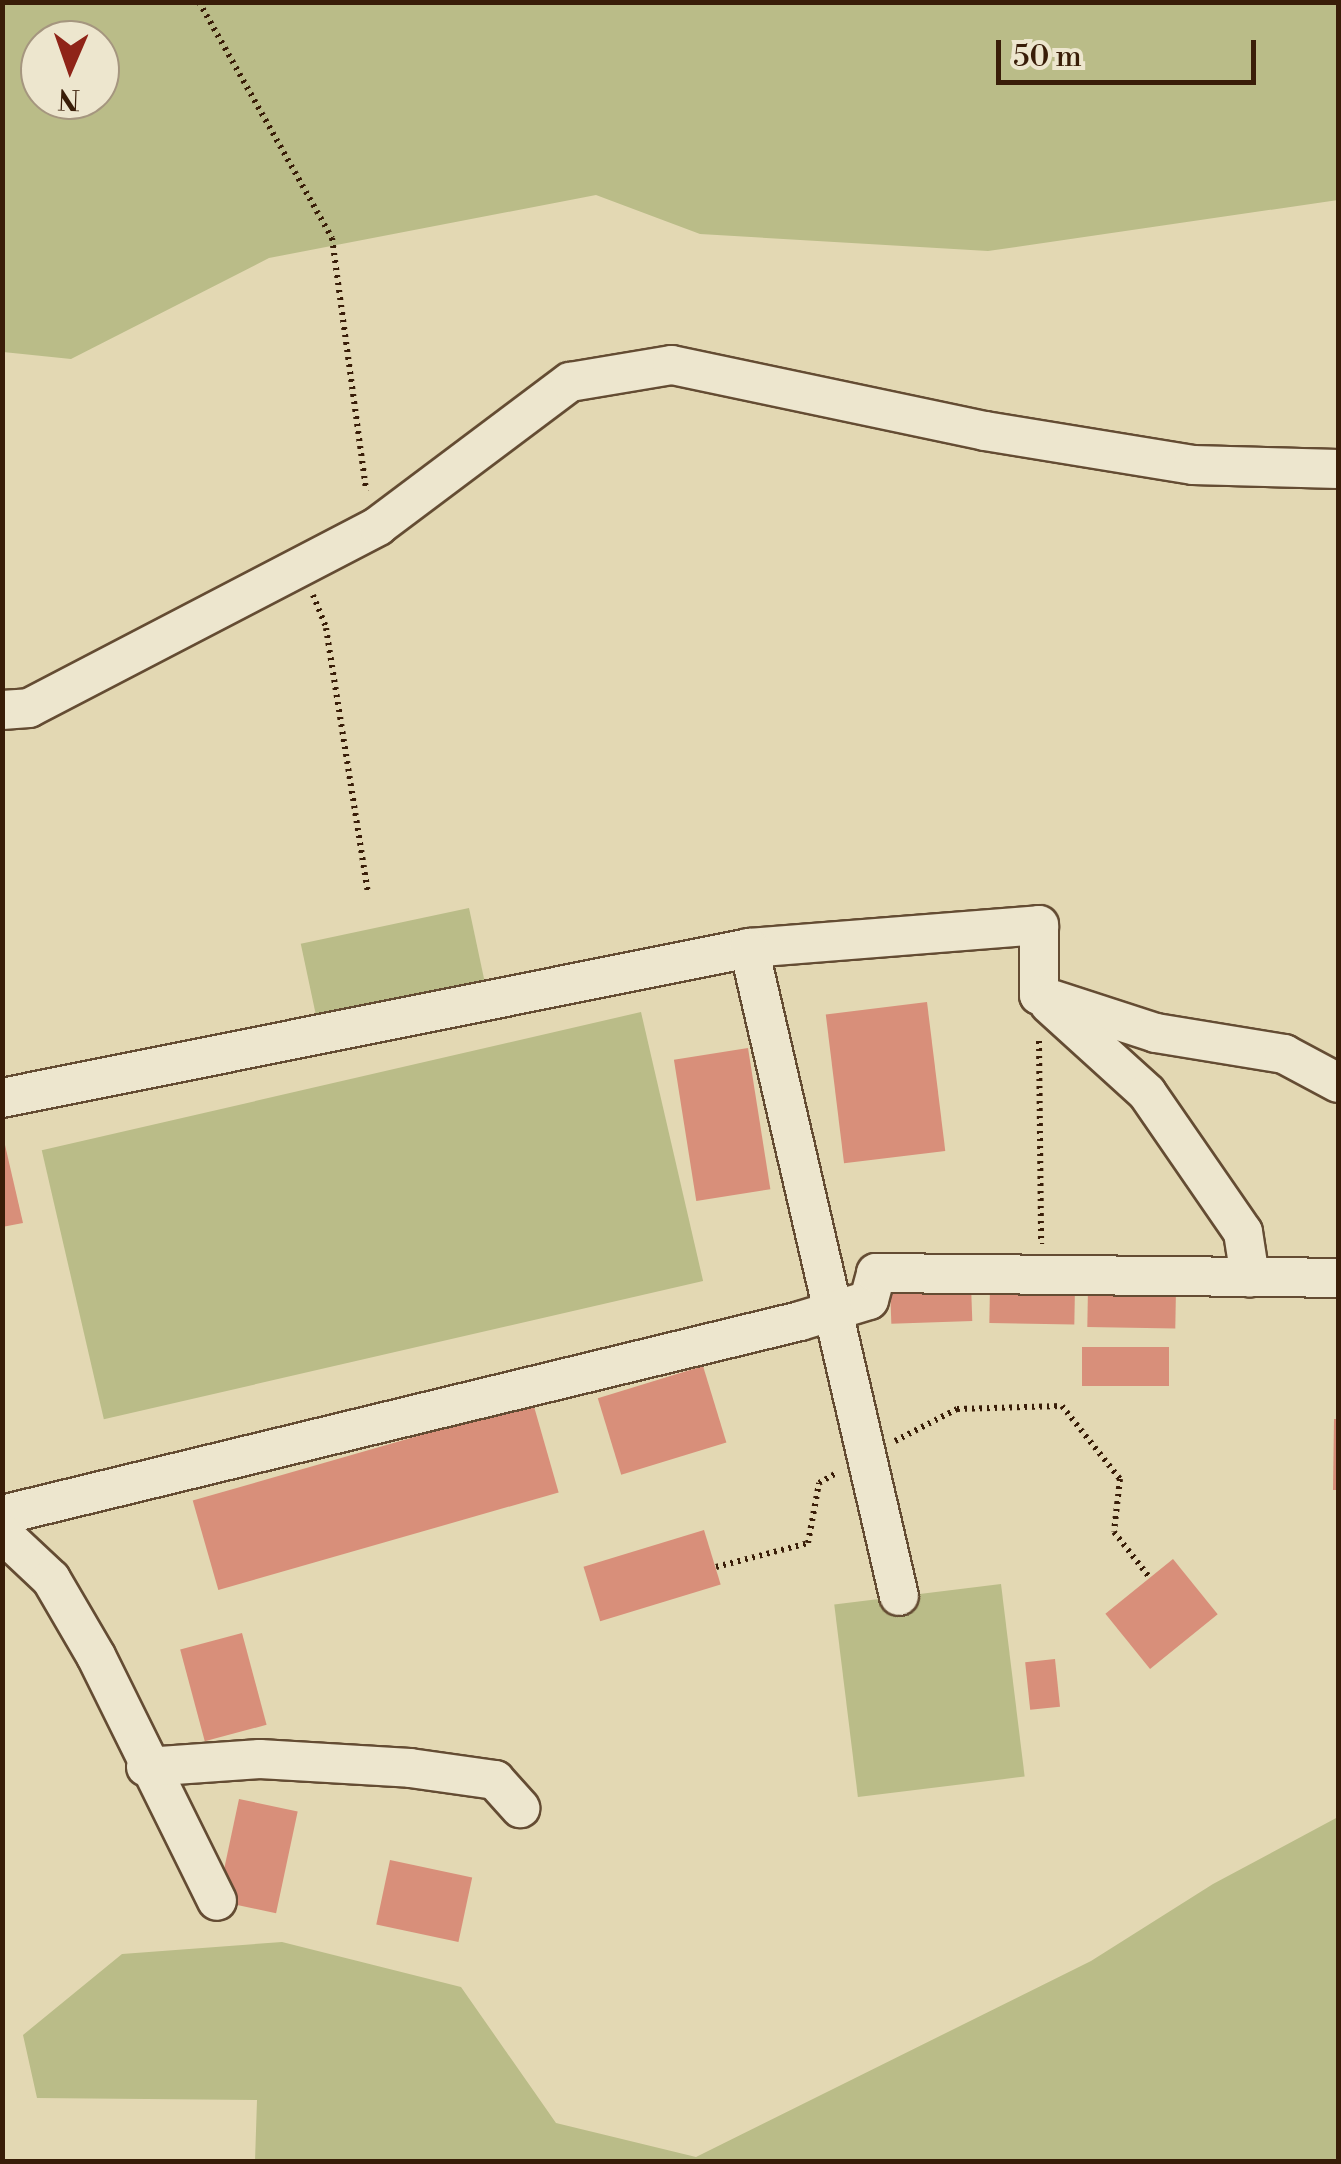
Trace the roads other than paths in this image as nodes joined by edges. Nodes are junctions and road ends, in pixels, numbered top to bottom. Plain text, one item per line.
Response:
1 (1338, 469) edge
2 (2, 710) edge
3 (749, 948) junction
4 (1039, 995) junction
5 (1338, 1082) edge
6 (2, 1098) edge
7 (1250, 1277) junction
8 (1338, 1278) edge
9 (835, 1310) junction
10 (2, 1515) edge
11 (2, 1533) edge
12 (899, 1596) dead end
13 (146, 1767) junction
14 (520, 1808) dead end
15 (216, 1901) dead end

1 - 2 street
3 - 4 street
3 - 6 street
3 - 9 street
4 - 5 street
4 - 7 street
7 - 8 street
7 - 9 street
9 - 10 street
9 - 12 street
11 - 13 street
13 - 14 street
13 - 15 street

